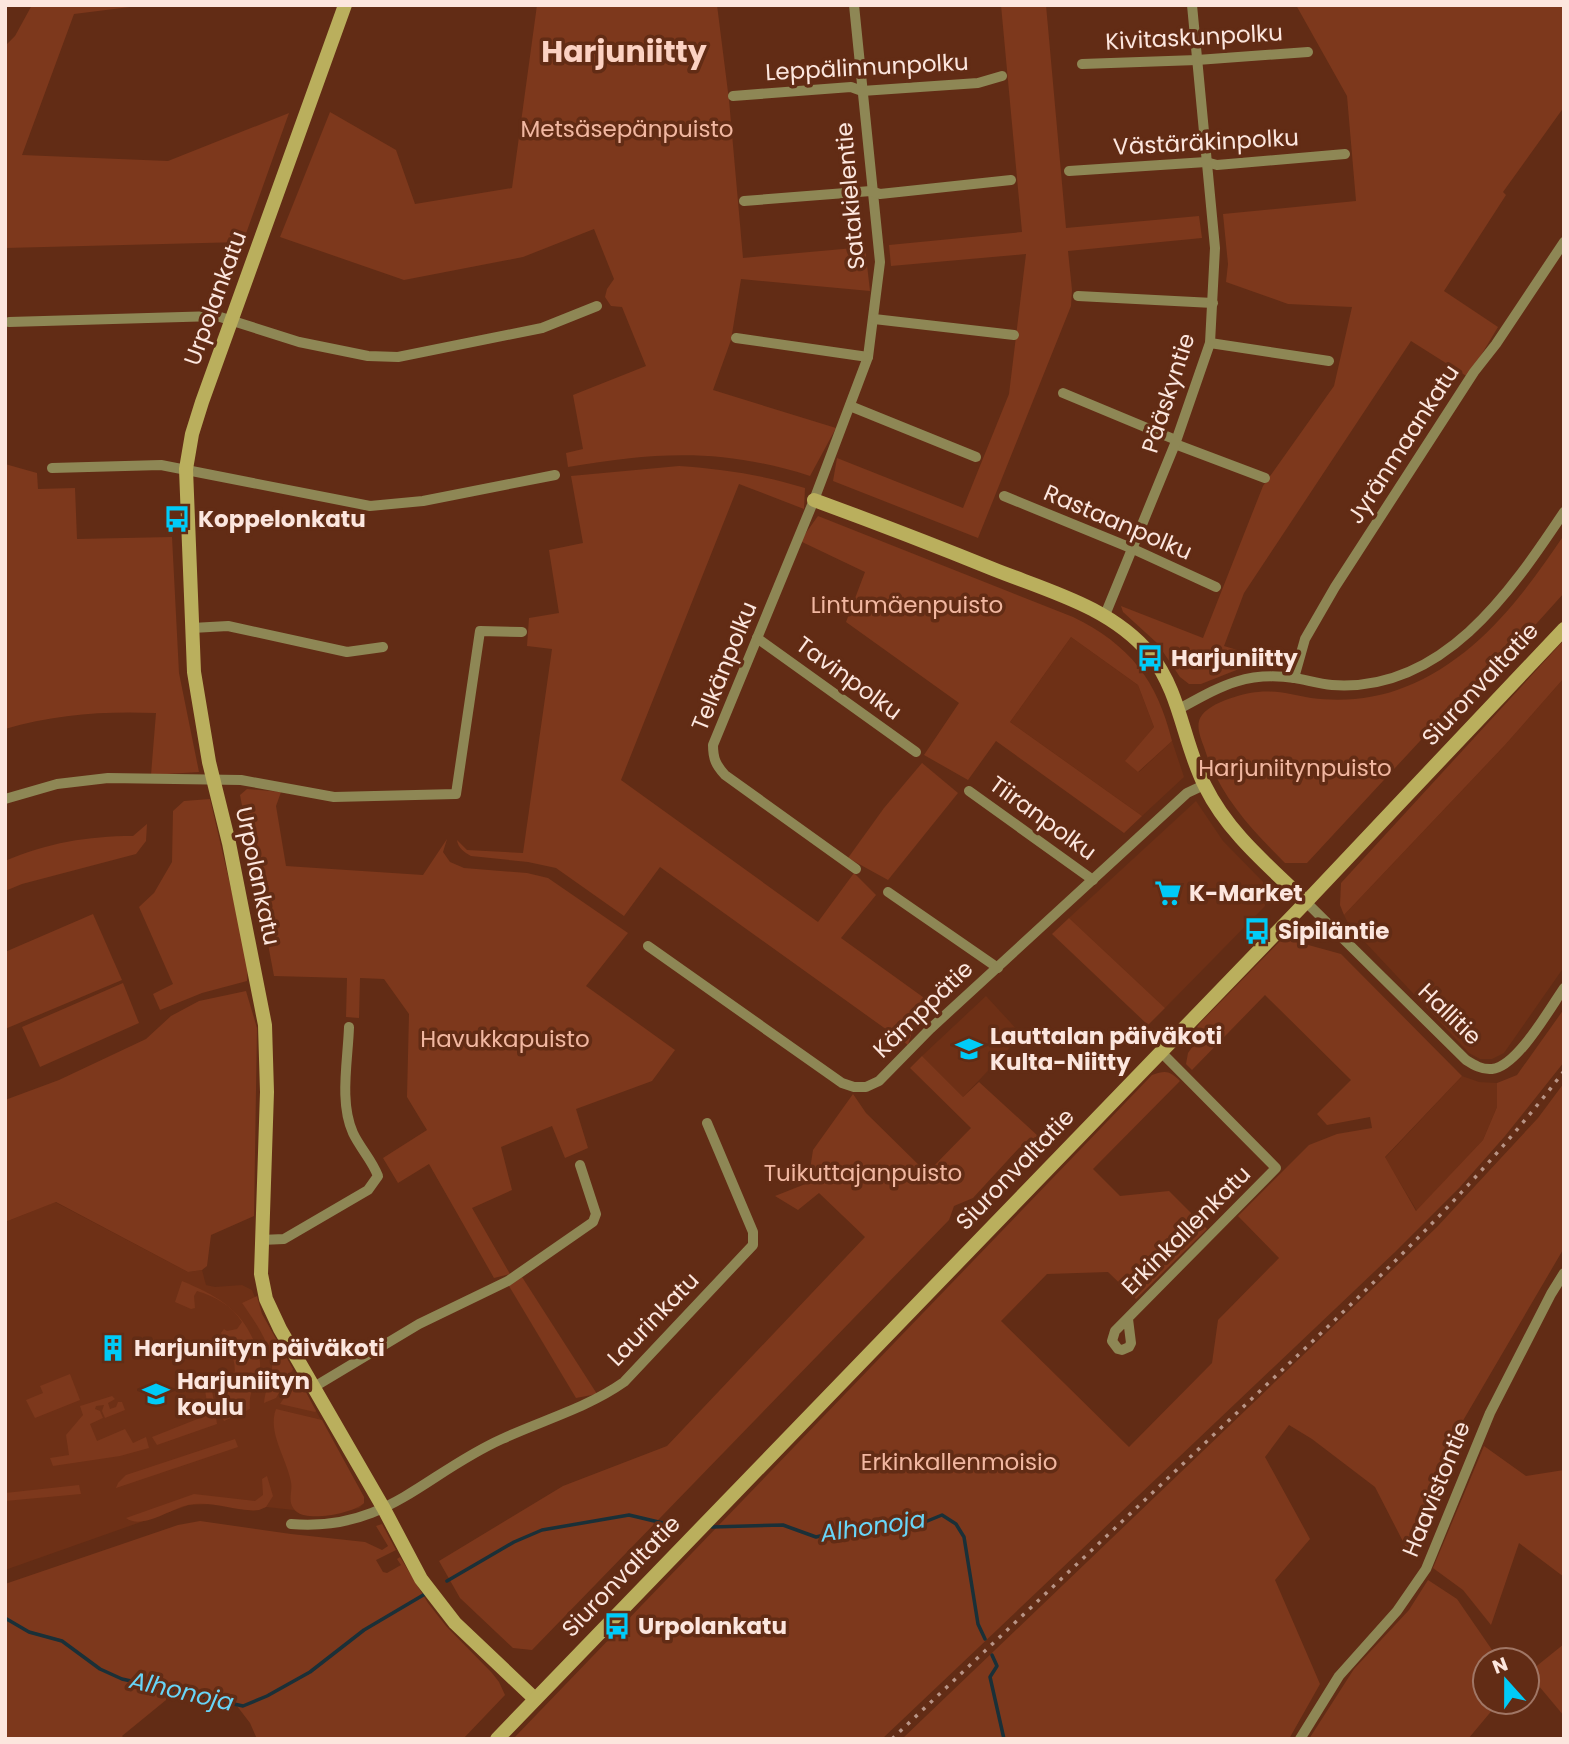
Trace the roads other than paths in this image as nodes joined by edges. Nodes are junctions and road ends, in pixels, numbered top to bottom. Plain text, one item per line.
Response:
1 (345, 5) edge
2 (854, 5) edge
3 (1192, 5) edge
4 (1308, 52) dead end
5 (1197, 60) junction
6 (1082, 64) dead end
7 (1002, 76) dead end
8 (862, 91) junction
9 (733, 96) dead end
10 (1345, 153) dead end
11 (1206, 162) junction
12 (1069, 171) dead end
13 (1011, 180) dead end
14 (872, 191) junction
15 (744, 201) dead end
16 (1564, 242) edge
17 (1078, 296) dead end
18 (1213, 303) junction
19 (597, 306) dead end
20 (874, 318) junction
21 (232, 319) junction
22 (9, 322) dead end
23 (1014, 335) dead end
24 (736, 338) dead end
25 (1210, 344) junction
26 (868, 357) junction
27 (1329, 361) dead end
28 (1063, 393) dead end
29 (850, 406) junction
30 (1176, 442) junction
31 (976, 457) dead end
32 (51, 468) dead end
33 (186, 469) junction
34 (555, 475) dead end
35 (1265, 478) dead end
36 (1004, 496) dead end
37 (814, 500) junction
38 (1564, 512) edge
39 (1131, 548) junction
40 (1216, 587) dead end
41 (1105, 615) junction
42 (192, 628) junction
43 (1564, 629) edge
44 (522, 632) dead end
45 (757, 638) junction
46 (383, 647) dead end
47 (1294, 678) junction
48 (1179, 709) junction
49 (916, 752) dead end
50 (214, 781) junction
51 (1204, 785) junction
52 (970, 791) dead end
53 (5, 799) edge
54 (856, 869) dead end
55 (1093, 880) junction
56 (888, 892) dead end
57 (1306, 902) junction
58 (648, 946) dead end
59 (998, 968) junction
60 (1564, 988) edge
61 (349, 1027) dead end
62 (1160, 1051) junction
63 (707, 1123) dead end
64 (580, 1165) dead end
65 (261, 1240) junction
66 (1564, 1273) edge
67 (1128, 1319) dead end
68 (314, 1387) junction
69 (384, 1509) junction
70 (292, 1524) dead end
71 (535, 1699) junction
72 (497, 1739) edge
73 (1300, 1739) edge

1 - 21 main road, Urpolankatu
2 - 8 street, Satakielentie
3 - 5 street, Pääskyntie
4 - 5 street, Kivitaskunpolku
5 - 6 street, Kivitaskunpolku
5 - 11 street, Pääskyntie
7 - 8 street, Leppälinnunpolku
8 - 9 street, Leppälinnunpolku
8 - 14 street, Satakielentie
10 - 11 street, Västäräkinpolku
11 - 12 street, Västäräkinpolku
11 - 18 street, Pääskyntie
13 - 14 street
14 - 15 street
14 - 20 street, Satakielentie
16 - 47 street, Jyränmaankatu
17 - 18 street
18 - 25 street, Pääskyntie
19 - 21 street
20 - 23 street
20 - 26 street, Satakielentie
21 - 22 street
21 - 33 main road, Urpolankatu
24 - 26 street
25 - 27 street
25 - 30 street, Pääskyntie
26 - 29 street, Satakielentie
28 - 30 street
29 - 31 street
29 - 37 street, Satakielentie
30 - 35 street
30 - 39 street, Pääskyntie
32 - 33 street
33 - 34 street
33 - 42 main road, Urpolankatu
36 - 39 street, Rastaanpolku
37 - 41 main road
37 - 45 street, Telkänpolku
38 - 47 street
39 - 40 street, Rastaanpolku
39 - 41 street, Pääskyntie
41 - 48 main road
42 - 46 street
42 - 50 main road, Urpolankatu
43 - 57 main road, Siuronvaltatie
44 - 50 street
45 - 49 street, Tavinpolku
45 - 54 street, Telkänpolku
47 - 48 street
48 - 51 main road
50 - 53 street
50 - 65 main road, Urpolankatu
51 - 55 street, Kämppätie
51 - 57 main road
52 - 55 street, Tiiranpolku
55 - 59 street, Kämppätie
56 - 59 street
57 - 60 street, Hallitie
57 - 62 main road, Siuronvaltatie
58 - 59 street, Kämppätie
61 - 65 street
62 - 67 street, Erkinkallenkatu
62 - 71 main road, Siuronvaltatie
63 - 69 street, Laurinkatu
64 - 68 street
65 - 68 main road, Urpolankatu
66 - 73 street, Haavistontie
68 - 69 main road, Urpolankatu
69 - 70 street, Laurinkatu
69 - 71 main road, Urpolankatu
71 - 72 main road, Siuronvaltatie

